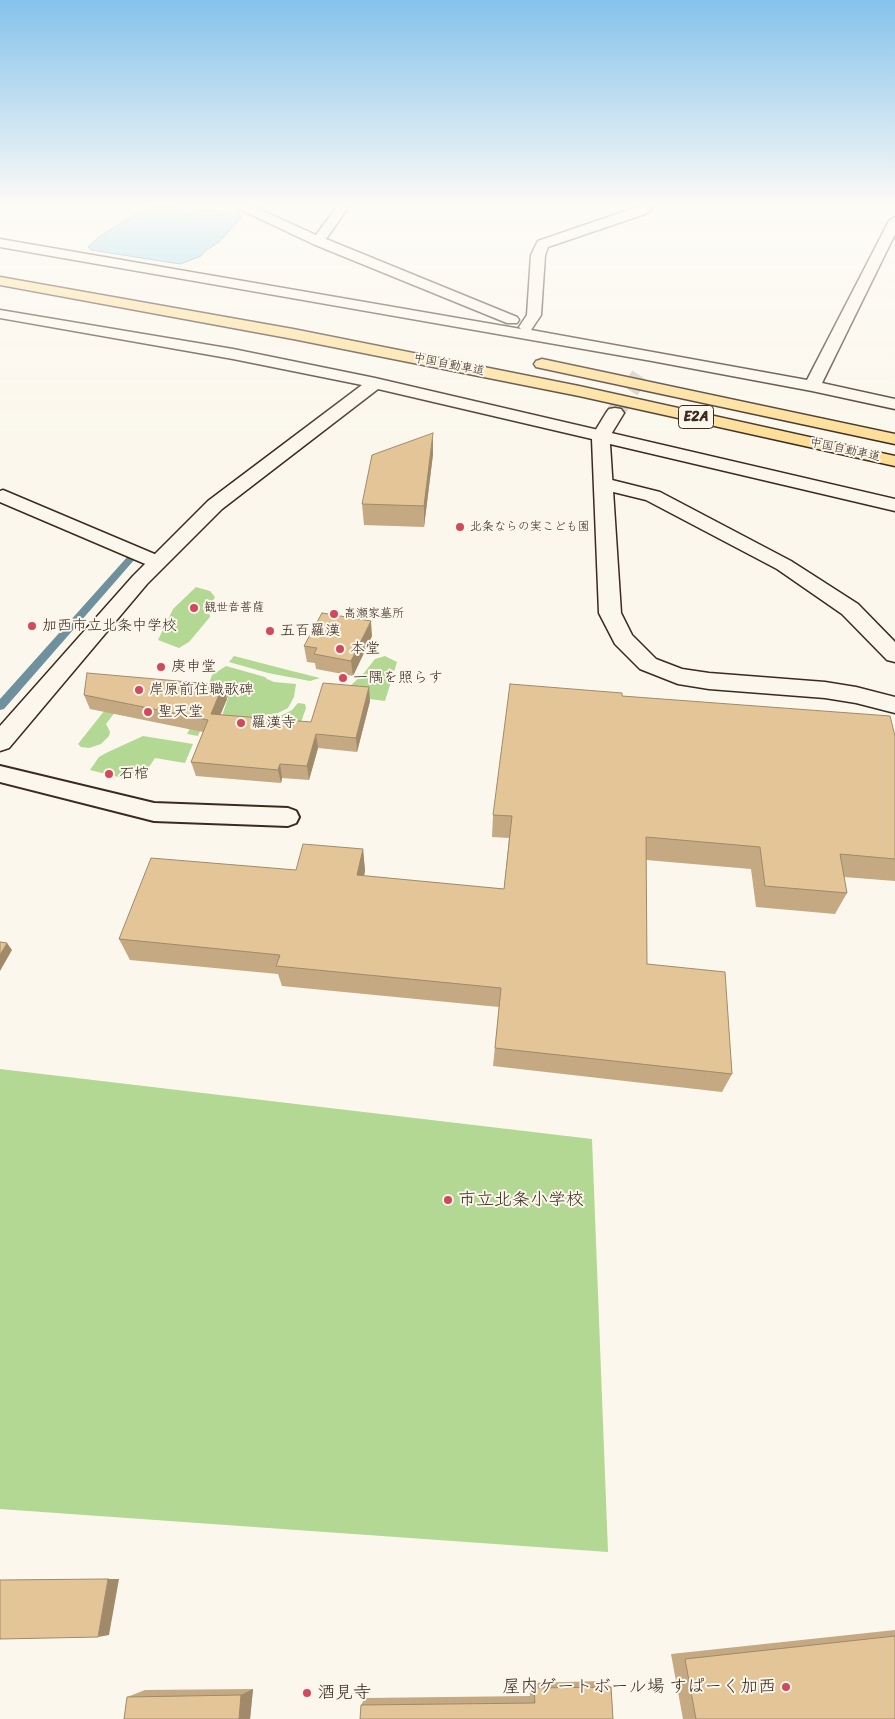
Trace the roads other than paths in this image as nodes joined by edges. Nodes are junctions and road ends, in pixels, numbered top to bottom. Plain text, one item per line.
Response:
1 (27, 285) edge
2 (254, 285) edge
3 (420, 285) edge
4 (536, 285) edge
5 (863, 285) edge
6 (0, 314) edge
7 (529, 331) junction
8 (652, 356) junction
9 (530, 362) dead end
10 (642, 372) tunnel mouth
11 (375, 383) junction
12 (812, 386) junction
13 (895, 404) edge
14 (615, 413) tunnel mouth
15 (601, 436) junction
16 (895, 439) edge
17 (895, 461) edge
18 (604, 484) junction
19 (3, 496) dead end
20 (895, 505) edge
21 (157, 562) junction
22 (895, 655) edge
23 (895, 705) edge
24 (0, 742) edge
25 (0, 774) edge
26 (288, 817) dead end

1 - 17 highway, 中国自動車道 / E2A
2 - 7 street
3 - 7 street
4 - 7 street
5 - 12 street
6 - 11 street
7 - 8 street
8 - 10 street
8 - 12 street
9 - 16 highway, 中国自動車道 / E2A
11 - 15 street
11 - 21 street
12 - 13 street
14 - 15 street
15 - 18 street
15 - 20 street
18 - 22 street
18 - 23 street
19 - 21 street
21 - 24 street
25 - 26 lane

